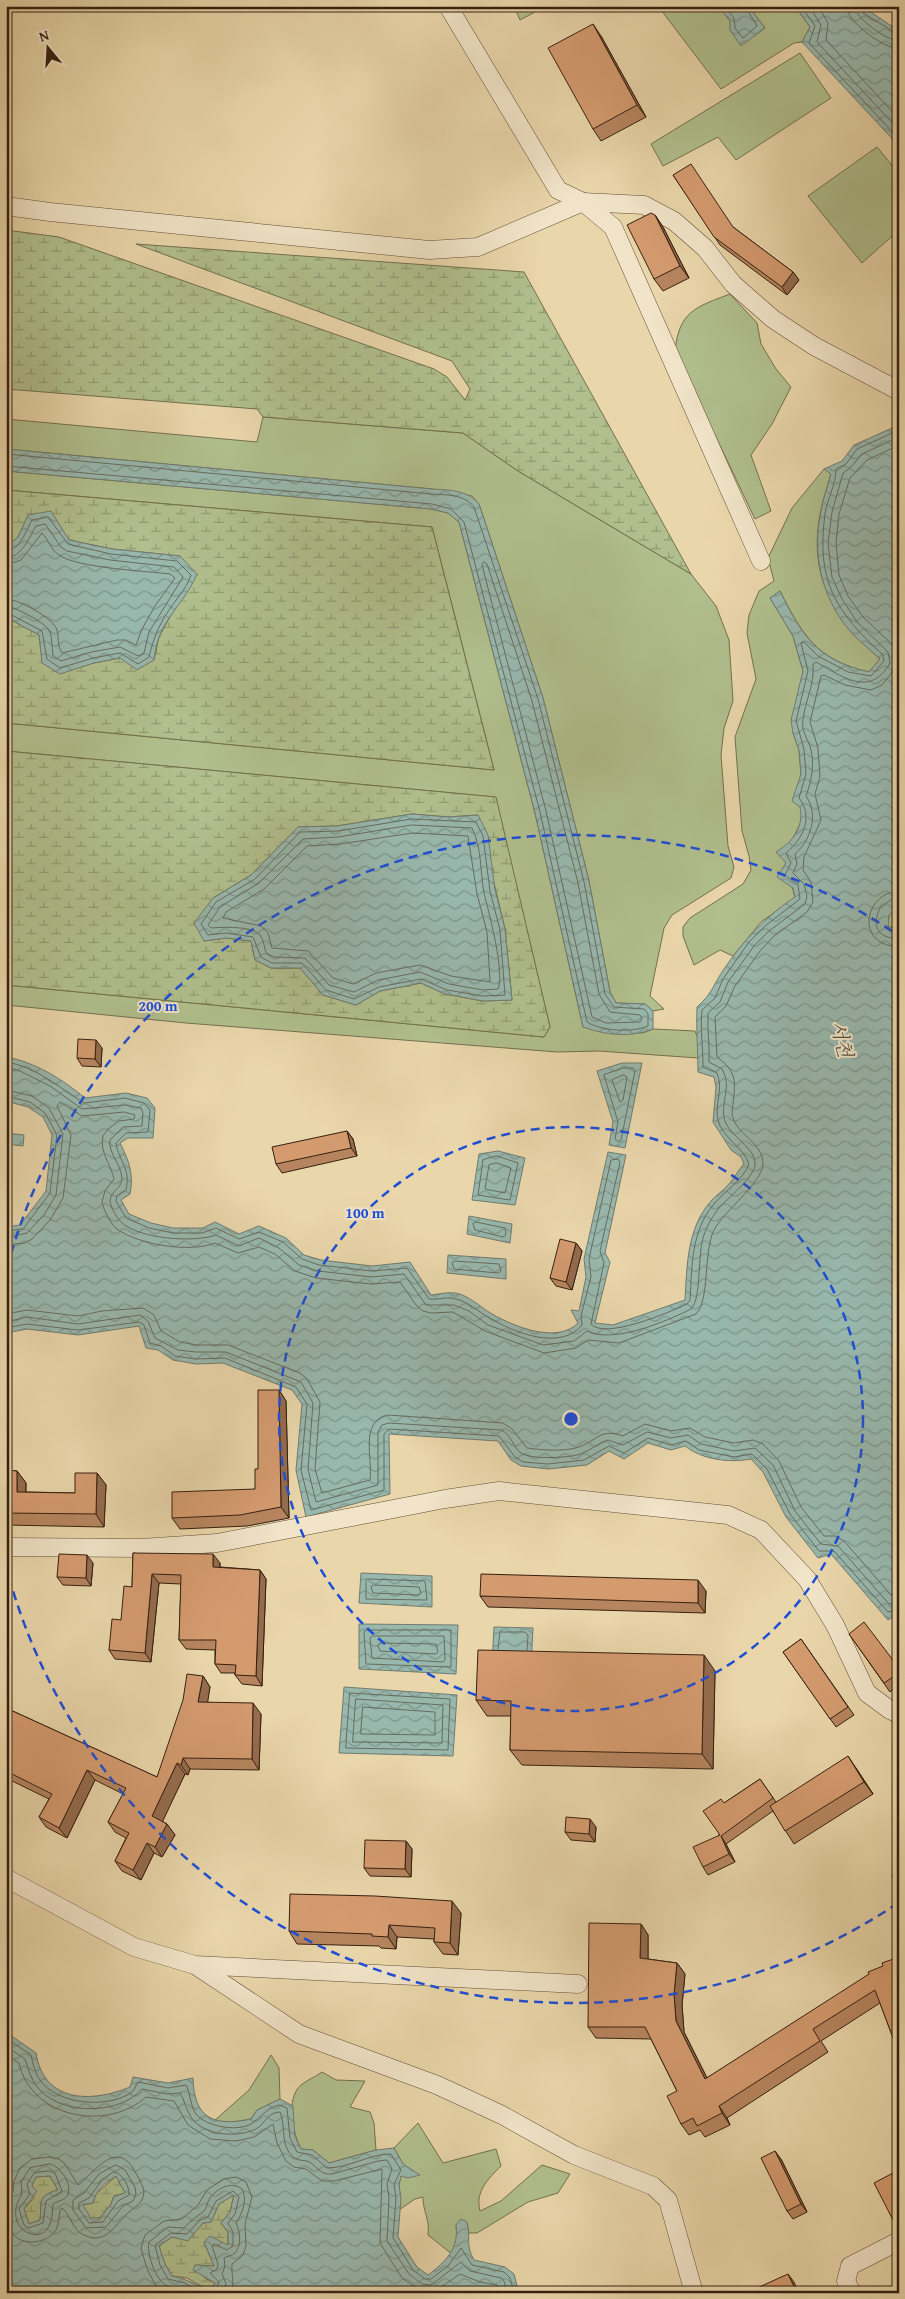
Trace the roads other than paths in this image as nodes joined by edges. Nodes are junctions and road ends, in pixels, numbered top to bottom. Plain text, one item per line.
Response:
1 (448, 6) edge
2 (584, 202) junction
3 (6, 206) edge
4 (899, 391) edge
5 (761, 561) dead end
6 (6, 1547) edge
7 (899, 1714) edge
8 (6, 1878) edge
9 (195, 1965) junction
10 (578, 1984) dead end
11 (899, 2241) edge
12 (694, 2293) edge
13 (852, 2293) edge

1 - 2 street
2 - 3 street
2 - 4 street
2 - 5 street
6 - 7 street
8 - 9 street
9 - 10 street
9 - 12 street
11 - 13 street

